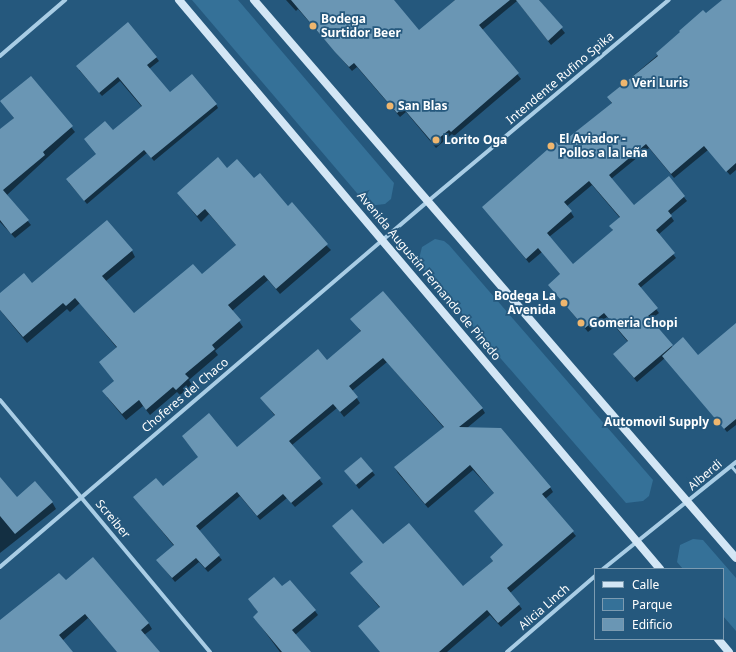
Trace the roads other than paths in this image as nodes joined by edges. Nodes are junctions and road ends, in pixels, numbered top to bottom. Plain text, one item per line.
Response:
1 (65, 0) edge
2 (179, 0) edge
3 (254, 0) edge
4 (669, 0) edge
5 (0, 56) edge
6 (427, 202) junction
7 (383, 240) junction
8 (0, 400) edge
9 (736, 462) edge
10 (731, 466) junction
11 (736, 472) edge
12 (81, 496) junction
13 (688, 503) junction
14 (637, 540) junction
15 (736, 558) edge
16 (0, 567) edge
17 (604, 568) edge
18 (659, 568) edge
19 (594, 577) edge
20 (719, 640) edge
21 (210, 652) edge
22 (507, 652) edge
23 (729, 652) edge

1 - 5 street
2 - 7 street, Avenida Augustín Fernando de Pinedo
3 - 6 street
4 - 6 street, Intendente Rufino Spika
6 - 7 street, Intendente Rufino Spika
6 - 13 street
7 - 12 street, Choferes del Chaco
7 - 14 street, Avenida Augustín Fernando de Pinedo
8 - 12 street, Screiber
9 - 10 street, Alberdi
10 - 11 lane
10 - 13 street, Alberdi
12 - 16 street, Choferes del Chaco
12 - 21 street, Screiber
13 - 14 street, Alberdi
13 - 15 street
14 - 17 street
14 - 18 street, Avenida Augustín Fernando de Pinedo
19 - 22 street, Alicia Linch
20 - 23 street

